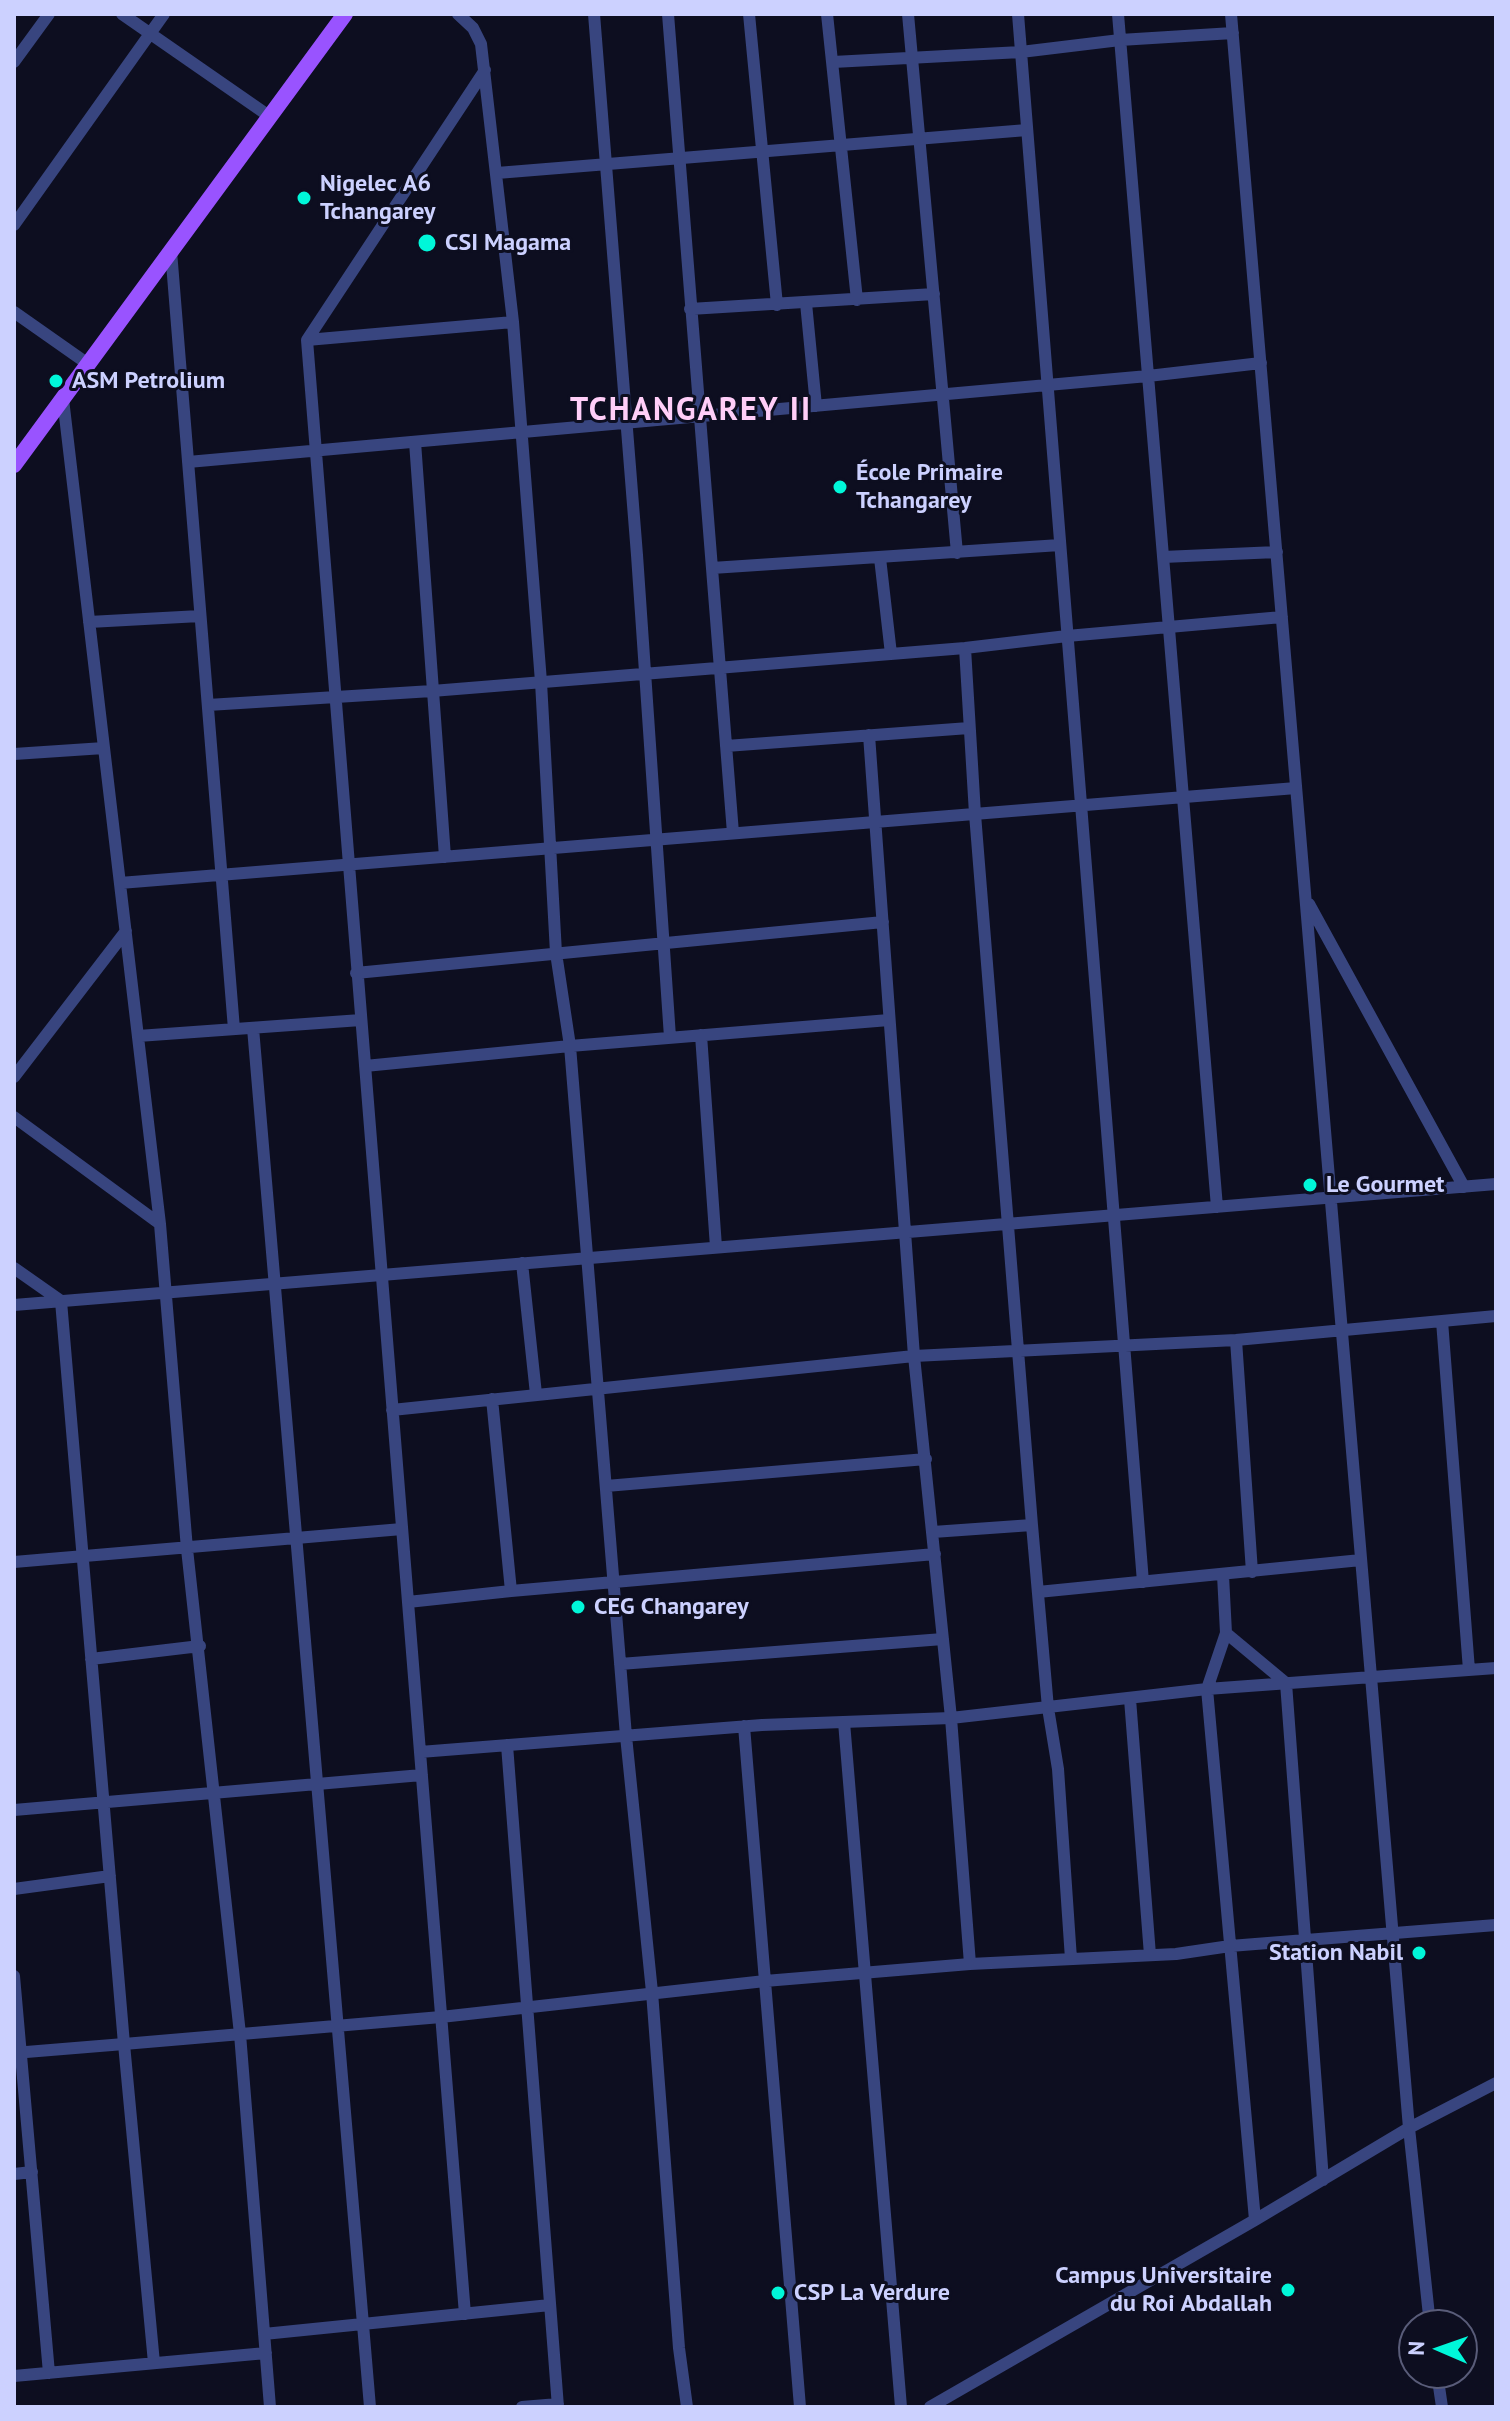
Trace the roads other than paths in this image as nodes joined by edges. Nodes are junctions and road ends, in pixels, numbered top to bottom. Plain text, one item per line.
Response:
1 (49, 14) edge
2 (122, 14) edge
3 (164, 14) edge
4 (458, 14) edge
5 (594, 14) edge
6 (668, 14) edge
7 (749, 14) edge
8 (827, 14) edge
9 (908, 14) edge
10 (1018, 14) edge
11 (1118, 14) edge
12 (1231, 14) edge
13 (344, 15) edge
14 (1233, 33) junction
15 (150, 34) junction
16 (1120, 40) junction
17 (1021, 52) junction
18 (912, 59) junction
19 (14, 62) edge
20 (833, 62) junction
21 (485, 70) junction
22 (269, 116) junction
23 (1027, 130) junction
24 (920, 139) junction
25 (839, 145) junction
26 (762, 152) junction
27 (678, 158) junction
28 (606, 164) junction
29 (497, 173) junction
30 (14, 225) edge
31 (171, 251) junction
32 (934, 294) junction
33 (857, 300) junction
34 (806, 303) junction
35 (777, 305) junction
36 (690, 309) junction
37 (14, 312) edge
38 (513, 322) junction
39 (307, 340) junction
40 (1261, 363) junction
41 (88, 364) junction
42 (1148, 376) junction
43 (1047, 385) junction
44 (943, 394) junction
45 (63, 399) junction
46 (816, 406) junction
47 (699, 416) junction
48 (625, 423) junction
49 (522, 432) junction
50 (415, 442) junction
51 (316, 450) junction
52 (188, 462) junction
53 (14, 465) edge
54 (1060, 545) junction
55 (1277, 552) junction
56 (957, 553) junction
57 (1163, 557) junction
58 (880, 558) junction
59 (712, 568) junction
60 (200, 616) junction
61 (1282, 617) junction
62 (89, 622) junction
63 (1169, 627) junction
64 (1067, 636) junction
65 (965, 648) junction
66 (891, 654) junction
67 (721, 667) junction
68 (644, 673) junction
69 (541, 682) junction
70 (432, 691) junction
71 (335, 697) junction
72 (208, 705) junction
73 (969, 728) junction
74 (869, 735) junction
75 (726, 746) junction
76 (104, 748) junction
77 (14, 754) edge
78 (1296, 788) junction
79 (1184, 797) junction
80 (1080, 805) junction
81 (975, 814) junction
82 (874, 822) junction
83 (733, 833) junction
84 (657, 840) junction
85 (552, 848) junction
86 (445, 857) junction
87 (349, 864) junction
88 (221, 875) junction
89 (120, 883) junction
90 (1306, 898) junction
91 (883, 922) junction
92 (126, 931) junction
93 (664, 943) junction
94 (556, 953) junction
95 (356, 973) junction
96 (361, 1020) junction
97 (889, 1020) junction
98 (253, 1028) junction
99 (234, 1029) junction
100 (701, 1035) junction
101 (138, 1036) junction
102 (670, 1037) junction
103 (570, 1046) junction
104 (365, 1066) junction
105 (14, 1077) edge
106 (14, 1117) edge
107 (1496, 1184) edge
108 (1464, 1187) junction
109 (1331, 1198) junction
110 (1217, 1207) junction
111 (1114, 1215) junction
112 (160, 1224) junction
113 (1009, 1224) junction
114 (904, 1232) junction
115 (716, 1247) junction
116 (589, 1258) junction
117 (522, 1263) junction
118 (14, 1268) edge
119 (381, 1275) junction
120 (275, 1283) junction
121 (166, 1292) junction
122 (61, 1301) junction
123 (14, 1305) edge
124 (1496, 1316) edge
125 (1442, 1321) junction
126 (1342, 1329) junction
127 (1236, 1340) junction
128 (1123, 1347) junction
129 (1018, 1351) junction
130 (914, 1356) junction
131 (598, 1387) junction
132 (536, 1394) junction
133 (492, 1399) junction
134 (392, 1410) junction
135 (926, 1459) junction
136 (606, 1486) junction
137 (1032, 1525) junction
138 (402, 1529) junction
139 (933, 1532) junction
140 (297, 1539) junction
141 (187, 1549) junction
142 (935, 1554) junction
143 (83, 1558) junction
144 (1361, 1560) junction
145 (14, 1562) edge
146 (1252, 1572) junction
147 (1223, 1575) junction
148 (614, 1582) junction
149 (1143, 1582) junction
150 (511, 1591) junction
151 (1038, 1592) junction
152 (408, 1602) junction
153 (1226, 1633) junction
154 (943, 1639) junction
155 (200, 1646) junction
156 (91, 1659) junction
157 (620, 1664) junction
158 (1496, 1668) edge
159 (1469, 1670) junction
160 (1371, 1677) junction
161 (1286, 1683) junction
162 (1207, 1689) junction
163 (1130, 1699) junction
164 (1048, 1708) junction
165 (951, 1718) junction
166 (844, 1722) junction
167 (744, 1726) junction
168 (626, 1736) junction
169 (507, 1745) junction
170 (420, 1752) junction
171 (422, 1775) junction
172 (318, 1784) junction
173 (215, 1792) junction
174 (103, 1802) junction
175 (14, 1810) edge
176 (110, 1876) junction
177 (14, 1889) edge
178 (1496, 1925) edge
179 (1392, 1931) junction
180 (1305, 1939) junction
181 (1230, 1946) junction
182 (1150, 1955) junction
183 (1071, 1959) junction
184 (970, 1964) junction
185 (866, 1973) junction
186 (14, 1976) edge
187 (765, 1981) junction
188 (652, 1992) junction
189 (527, 2006) junction
190 (441, 2017) junction
191 (338, 2025) junction
192 (240, 2034) junction
193 (124, 2044) junction
194 (18, 2053) edge
195 (1496, 2083) edge
196 (1409, 2128) junction
197 (32, 2172) junction
198 (14, 2174) edge
199 (1323, 2180) junction
200 (1255, 2220) junction
201 (550, 2305) junction
202 (1428, 2309) edge
203 (465, 2314) junction
204 (363, 2324) junction
205 (264, 2334) junction
206 (266, 2353) junction
207 (154, 2363) junction
208 (49, 2373) junction
209 (14, 2376) edge
210 (558, 2406) edge
211 (270, 2407) edge
212 (370, 2407) edge
213 (522, 2407) edge
214 (687, 2407) edge
215 (800, 2407) edge
216 (901, 2407) edge
217 (930, 2407) edge

1 - 19 street
2 - 15 street
3 - 15 street
4 - 21 street
5 - 28 street
6 - 27 street
7 - 26 street
8 - 20 street
9 - 18 street
10 - 17 street
11 - 16 street
12 - 14 street
13 - 22 main road
14 - 16 street
14 - 40 street
15 - 22 street
15 - 30 street
16 - 17 street
16 - 42 street
17 - 18 street
17 - 23 street
18 - 20 street
18 - 24 street
20 - 25 street
21 - 29 street
21 - 39 street
22 - 31 main road
23 - 24 street
23 - 43 street
24 - 25 street
24 - 32 street
25 - 26 street
25 - 33 street
26 - 27 street
26 - 35 street
27 - 28 street
27 - 36 street
28 - 29 street
28 - 48 street
29 - 38 street
31 - 41 main road
31 - 52 street
32 - 33 street
32 - 44 street
33 - 34 street
34 - 35 street
34 - 46 street
35 - 36 street
36 - 47 street
37 - 41 street
38 - 39 street
38 - 49 street
39 - 51 street
40 - 42 street
40 - 55 street
41 - 45 main road
42 - 43 street
42 - 57 street
43 - 44 street
43 - 54 street
44 - 46 street
44 - 56 street
45 - 53 main road
45 - 62 street
46 - 47 street
47 - 48 street
47 - 59 street
48 - 49 street
48 - 68 street
49 - 50 street
49 - 69 street
50 - 51 street
50 - 70 street
51 - 52 street
51 - 71 street
52 - 60 street
54 - 56 street
54 - 64 street
55 - 57 street
55 - 61 street
56 - 58 street
57 - 63 street
58 - 59 street
58 - 66 street
59 - 67 street
60 - 62 street
60 - 72 street
61 - 63 street
61 - 78 street
62 - 76 street
63 - 64 street
63 - 79 street
64 - 65 street
64 - 80 street
65 - 66 street
65 - 73 street
66 - 67 street
67 - 68 street
67 - 75 street
68 - 69 street
68 - 84 street
69 - 70 street
69 - 85 street
70 - 71 street
70 - 86 street
71 - 72 street
71 - 87 street
72 - 88 street
73 - 74 street
73 - 81 street
74 - 75 street
74 - 82 street
75 - 83 street
76 - 77 street
76 - 89 street
78 - 79 street
78 - 90 street
79 - 80 street
79 - 110 street
80 - 81 street
80 - 111 street
81 - 82 street
81 - 113 street
82 - 83 street
82 - 91 street
83 - 84 street
84 - 85 street
84 - 93 street
85 - 86 street
85 - 94 street
86 - 87 street
87 - 88 street
87 - 95 street
88 - 89 street
88 - 99 street
89 - 92 street
90 - 108 street
90 - 109 street
91 - 93 street
91 - 97 street
92 - 101 street
92 - 105 street
93 - 94 street
93 - 102 street
94 - 95 street
94 - 103 street
95 - 96 street
96 - 98 street
96 - 104 street
97 - 100 street
97 - 114 street
98 - 99 street
98 - 120 street
99 - 101 street
100 - 102 street
100 - 115 street
101 - 112 street
102 - 103 street
103 - 104 street
103 - 116 street
104 - 119 street
106 - 112 street
107 - 108 street
108 - 109 street
109 - 110 street
109 - 126 street
110 - 111 street
111 - 113 street
111 - 128 street
112 - 121 street
113 - 114 street
113 - 129 street
114 - 115 street
114 - 130 street
115 - 116 street
116 - 117 street
116 - 131 street
117 - 119 street
117 - 132 street
118 - 122 street
119 - 120 street
119 - 134 street
120 - 121 street
120 - 140 street
121 - 122 street
121 - 141 street
122 - 123 street
122 - 143 street
124 - 125 street
125 - 126 street
125 - 159 street
126 - 127 street
126 - 144 street
127 - 128 street
127 - 146 street
128 - 129 street
128 - 149 street
129 - 130 street
129 - 137 street
130 - 131 street
130 - 135 street
131 - 132 street
131 - 136 street
132 - 133 street
133 - 134 street
133 - 150 street
134 - 138 street
135 - 136 street
135 - 139 street
136 - 148 street
137 - 139 street
137 - 151 street
138 - 140 street
138 - 152 street
139 - 142 street
140 - 141 street
140 - 172 street
141 - 143 street
141 - 155 street
142 - 148 street
142 - 154 street
143 - 145 street
143 - 156 street
144 - 146 street
144 - 160 street
146 - 147 street
147 - 149 street
147 - 153 street
148 - 150 street
148 - 157 street
149 - 151 street
150 - 152 street
151 - 164 street
152 - 170 street
153 - 161 street
153 - 162 street
154 - 157 street
154 - 165 street
155 - 156 street
155 - 173 street
156 - 174 street
157 - 168 street
158 - 159 street
159 - 160 street
160 - 161 street
160 - 179 street
161 - 162 street
161 - 180 street
162 - 163 street
162 - 181 street
163 - 164 street
163 - 182 street
164 - 165 street
164 - 183 street
165 - 166 street
165 - 184 street
166 - 167 street
166 - 185 street
167 - 168 street
167 - 187 street
168 - 169 street
168 - 188 street
169 - 170 street
169 - 189 street
170 - 171 street
171 - 172 street
171 - 190 street
172 - 173 street
172 - 191 street
173 - 174 street
173 - 192 street
174 - 175 street
174 - 176 street
176 - 177 street
176 - 193 street
178 - 179 street
179 - 180 street
179 - 196 street
180 - 181 street
180 - 199 street
181 - 182 street
181 - 200 street
182 - 183 street
183 - 184 street
184 - 185 street
185 - 187 street
185 - 216 street
186 - 194 street
187 - 188 street
187 - 215 street
188 - 189 street
188 - 214 street
189 - 190 street
189 - 201 street
190 - 191 street
190 - 203 street
191 - 192 street
191 - 204 street
192 - 193 street
192 - 205 street
193 - 194 street
193 - 207 street
194 - 197 street
195 - 196 street
196 - 199 street
196 - 202 street
197 - 198 street
197 - 208 street
199 - 200 street
200 - 217 street
201 - 203 street
201 - 210 street
203 - 204 street
204 - 205 street
204 - 212 street
205 - 206 street
206 - 207 street
206 - 211 street
207 - 208 street
208 - 209 street
210 - 213 street

